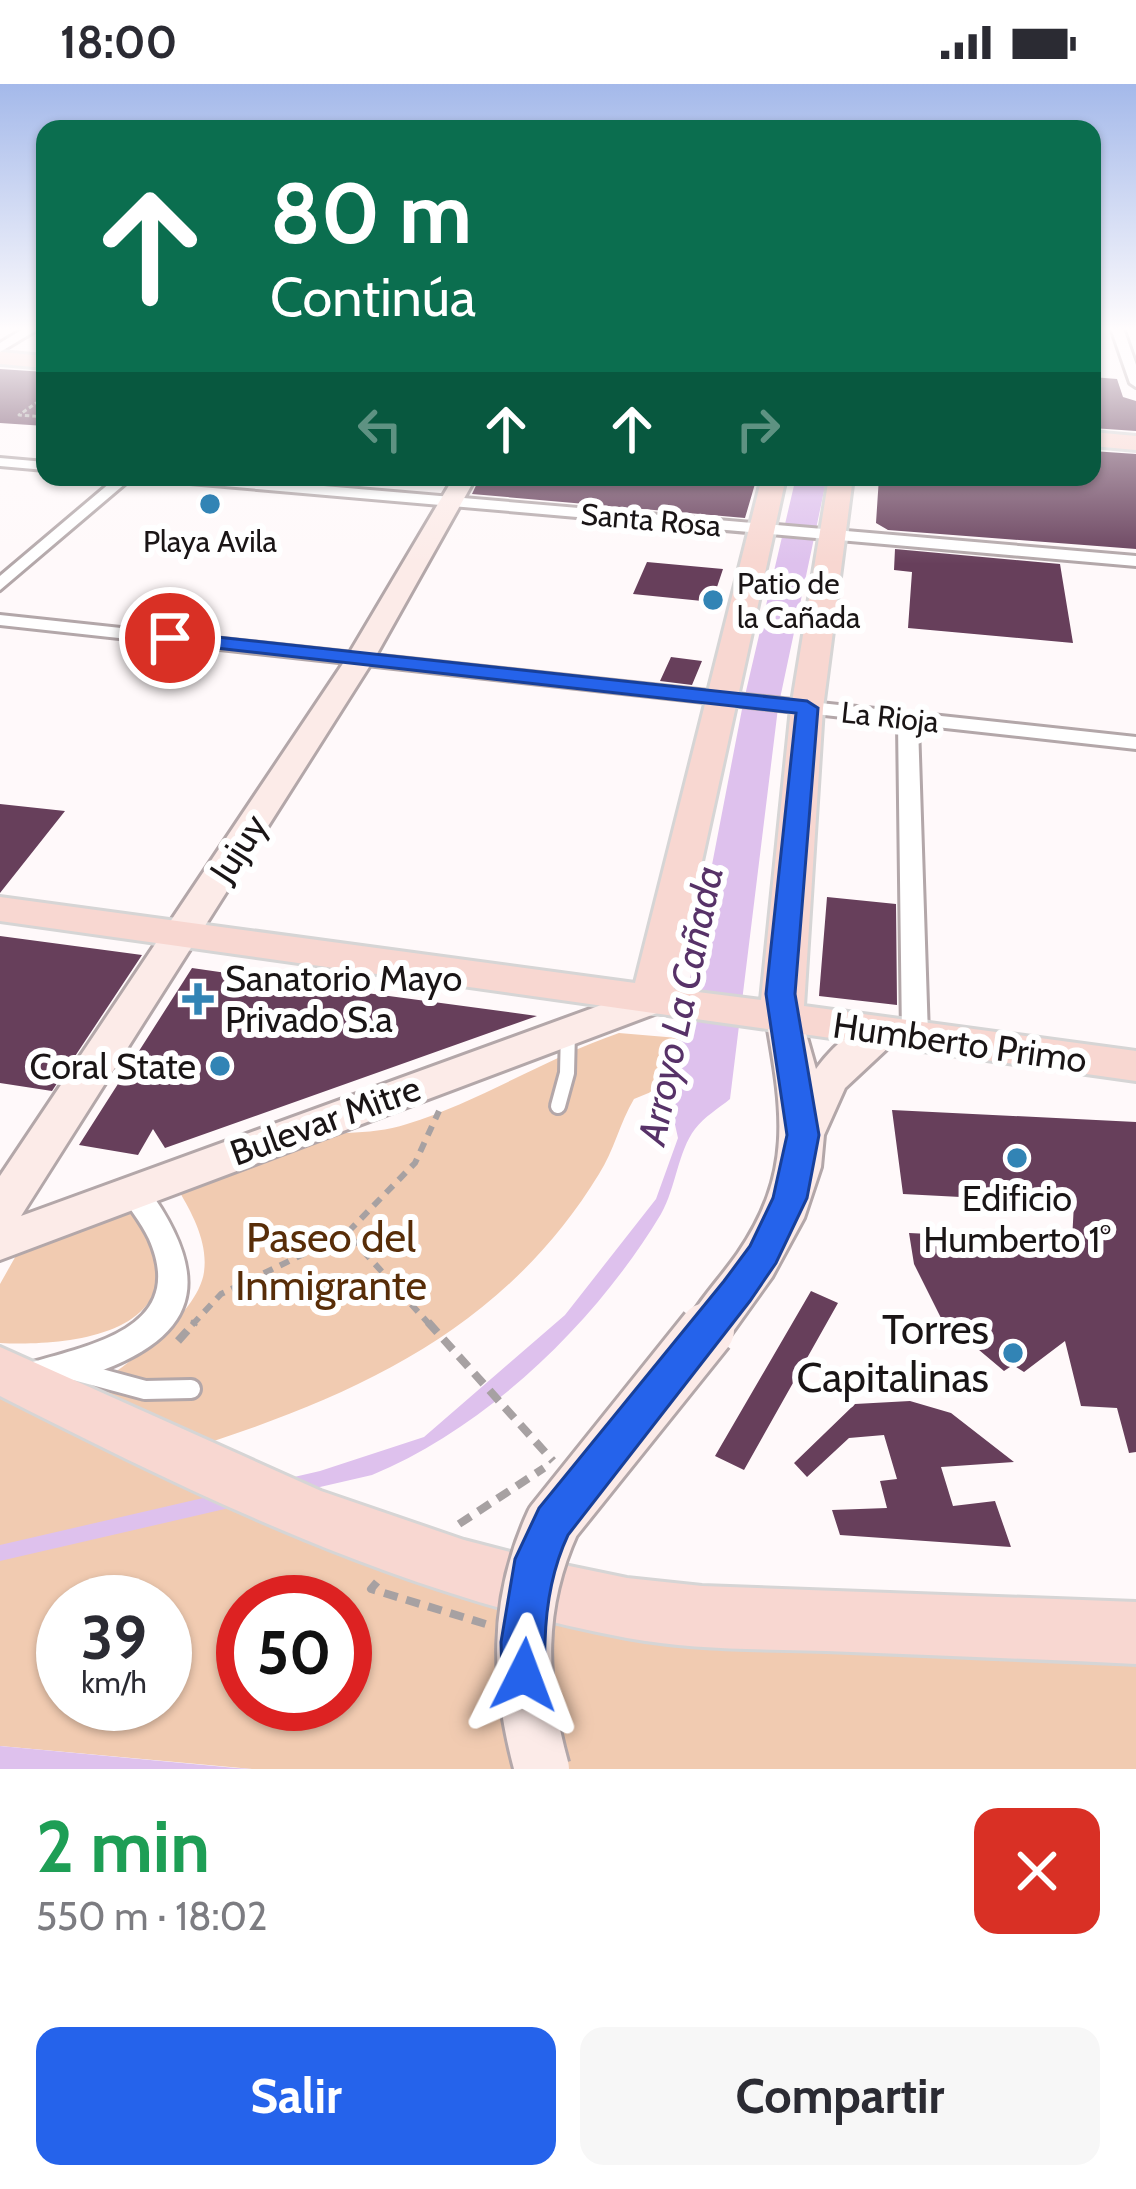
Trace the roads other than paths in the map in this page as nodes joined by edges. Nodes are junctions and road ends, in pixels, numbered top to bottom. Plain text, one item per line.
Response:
1 (1101, 440) edge
2 (1136, 443) edge
3 (0, 462) edge
4 (36, 465) edge
5 (116, 486) edge
6 (261, 486) edge
7 (459, 486) edge
8 (771, 486) edge
9 (839, 486) edge
10 (448, 504) junction
11 (759, 528) junction
12 (831, 534) junction
13 (1136, 561) edge
14 (0, 585) edge
15 (0, 620) edge
16 (360, 659) junction
17 (724, 700) junction
18 (807, 708) junction
19 (908, 719) junction
20 (1136, 743) edge
21 (0, 909) edge
22 (182, 934) junction
23 (651, 1001) junction
24 (785, 1018) junction
25 (568, 1031) junction
26 (900, 1034) junction
27 (1136, 1066) edge
28 (558, 1106) dead end
29 (803, 1135) junction
30 (134, 1191) junction
31 (0, 1212) edge
32 (0, 1242) edge
33 (21, 1377) edge
34 (191, 1389) dead end
35 (125, 1411) junction
36 (1136, 1633) edge
37 (542, 1769) edge

1 - 2 main road
3 - 4 street
5 - 14 street
6 - 10 street, Santa Rosa
7 - 10 street, Jujuy
8 - 11 main road
9 - 12 main road
10 - 11 street, Santa Rosa
10 - 16 street, Jujuy
11 - 12 street, Santa Rosa
11 - 17 main road
12 - 13 street, Santa Rosa
12 - 18 main road
15 - 16 street, La Rioja
16 - 17 street, La Rioja
16 - 22 street, Jujuy
17 - 18 street, La Rioja
17 - 23 main road
18 - 19 street, La Rioja
18 - 24 main road
19 - 20 street, La Rioja
19 - 26 street
21 - 22 main road, Humberto Primo
22 - 23 main road, Humberto Primo
22 - 31 street, Jujuy
23 - 24 main road, Humberto Primo
23 - 25 street, Bulevar Mitre
24 - 26 main road, Humberto Primo
24 - 29 street
25 - 28 lane
25 - 30 street, Bulevar Mitre
26 - 27 main road, Humberto Primo
26 - 29 street
29 - 37 street, bridge
30 - 32 street, Bulevar Mitre
30 - 33 street
33 - 35 main road
34 - 35 lane
35 - 36 main road

